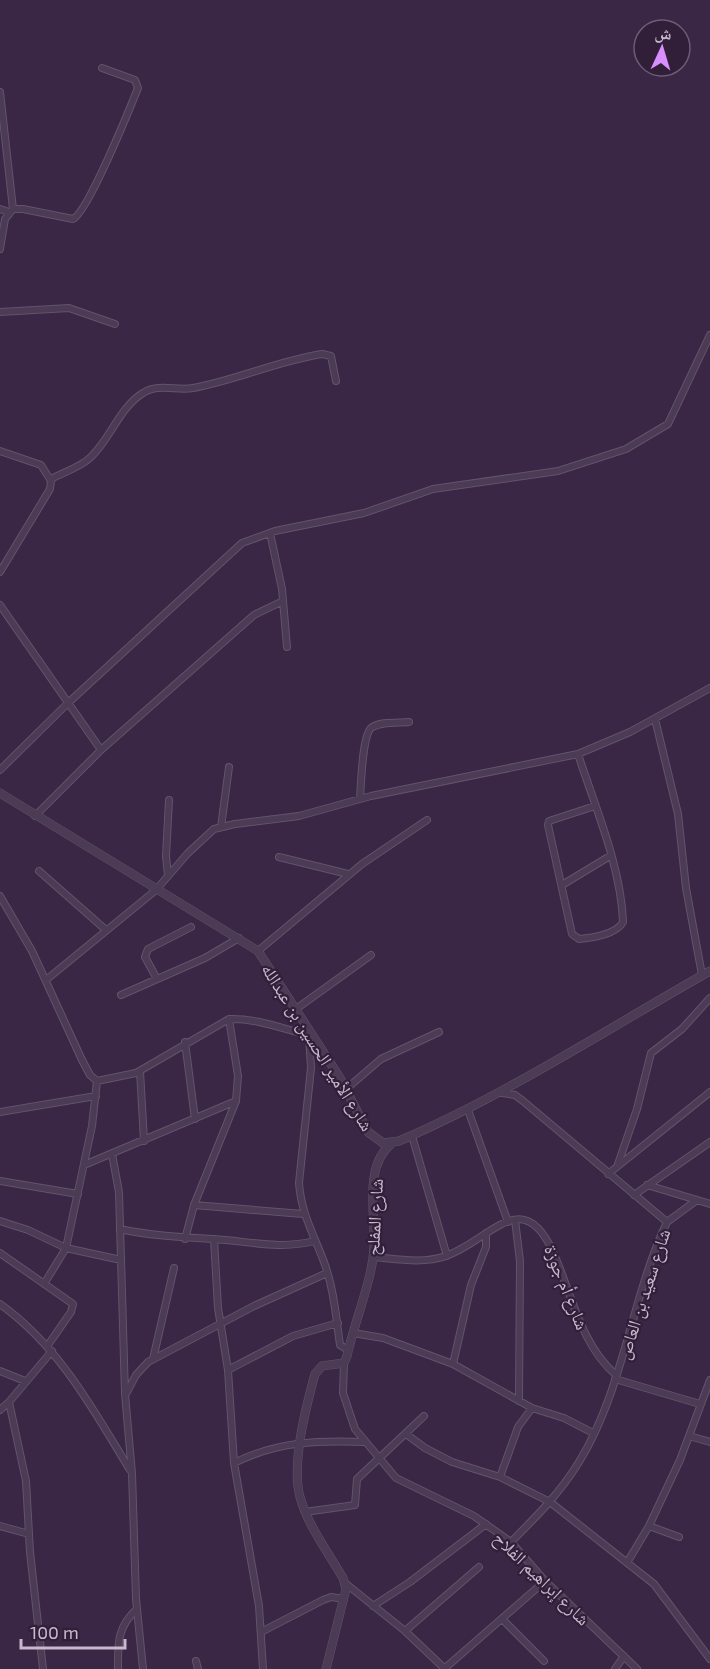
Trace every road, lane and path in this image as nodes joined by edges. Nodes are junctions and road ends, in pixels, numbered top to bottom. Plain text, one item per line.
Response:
1 (102, 69) dead end
2 (0, 92) edge
3 (0, 209) edge
4 (11, 211) junction
5 (0, 249) edge
6 (0, 312) edge
7 (115, 324) dead end
8 (710, 335) edge
9 (336, 381) dead end
10 (0, 451) edge
11 (51, 479) junction
12 (270, 532) junction
13 (0, 572) edge
14 (283, 601) junction
15 (0, 605) edge
16 (287, 647) dead end
17 (710, 688) edge
18 (68, 703) junction
19 (655, 719) junction
20 (409, 722) dead end
21 (100, 750) junction
22 (578, 754) junction
23 (229, 767) dead end
24 (0, 770) edge
25 (0, 793) edge
26 (169, 800) dead end
27 (360, 800) junction
28 (595, 806) junction
29 (35, 816) junction
30 (427, 820) dead end
31 (221, 827) junction
32 (610, 856) junction
33 (279, 857) dead end
34 (39, 871) dead end
35 (348, 874) junction
36 (168, 876) junction
37 (562, 885) junction
38 (156, 890) junction
39 (0, 896) edge
40 (191, 927) dead end
41 (106, 930) junction
42 (240, 938) junction
43 (258, 951) junction
44 (371, 955) dead end
45 (706, 973) edge
46 (157, 979) junction
47 (46, 980) junction
48 (122, 995) dead end
49 (710, 998) edge
50 (296, 1009) junction
51 (229, 1019) junction
52 (439, 1032) dead end
53 (311, 1035) junction
54 (185, 1042) junction
55 (140, 1071) junction
56 (97, 1081) junction
57 (345, 1090) junction
58 (710, 1092) edge
59 (502, 1093) junction
60 (96, 1096) junction
61 (236, 1101) junction
62 (0, 1109) edge
63 (468, 1110) junction
64 (195, 1119) junction
65 (412, 1136) junction
66 (144, 1141) junction
67 (710, 1142) edge
68 (391, 1144) junction
69 (112, 1154) junction
70 (618, 1164) junction
71 (84, 1165) junction
72 (608, 1174) junction
73 (0, 1181) edge
74 (647, 1185) junction
75 (78, 1194) junction
76 (634, 1195) junction
77 (697, 1200) junction
78 (710, 1204) edge
79 (194, 1205) junction
80 (303, 1214) junction
81 (0, 1221) edge
82 (511, 1221) junction
83 (667, 1221) junction
84 (120, 1229) junction
85 (486, 1233) junction
86 (185, 1239) junction
87 (214, 1239) junction
88 (314, 1241) junction
89 (66, 1248) junction
90 (0, 1253) edge
91 (447, 1256) junction
92 (373, 1257) junction
93 (121, 1260) junction
94 (174, 1268) dead end
95 (327, 1273) junction
96 (44, 1284) junction
97 (0, 1304) edge
98 (338, 1323) junction
99 (220, 1324) junction
100 (353, 1332) junction
101 (48, 1345) junction
102 (348, 1350) junction
103 (52, 1351) junction
104 (153, 1359) junction
105 (344, 1363) junction
106 (453, 1364) junction
107 (228, 1370) junction
108 (0, 1371) edge
109 (615, 1377) junction
110 (710, 1380) edge
111 (25, 1381) junction
112 (125, 1394) junction
113 (519, 1401) junction
114 (9, 1402) junction
115 (700, 1404) junction
116 (532, 1408) junction
117 (0, 1410) edge
118 (424, 1416) dead end
119 (593, 1433) junction
120 (406, 1434) junction
121 (688, 1436) junction
122 (301, 1442) junction
123 (364, 1442) junction
124 (710, 1442) edge
125 (377, 1458) junction
126 (234, 1463) junction
127 (132, 1473) junction
128 (500, 1477) junction
129 (550, 1502) junction
130 (305, 1512) junction
131 (486, 1524) junction
132 (0, 1526) edge
133 (649, 1526) junction
134 (29, 1533) junction
135 (679, 1538) dead end
136 (511, 1542) junction
137 (628, 1561) junction
138 (479, 1567) dead end
139 (544, 1581) junction
140 (345, 1583) junction
141 (344, 1599) junction
142 (373, 1606) junction
143 (136, 1609) junction
144 (502, 1619) junction
145 (405, 1631) junction
146 (261, 1632) junction
147 (624, 1656) junction
148 (710, 1659) edge
149 (196, 1661) dead end
150 (544, 1661) dead end
151 (44, 1669) edge
152 (118, 1669) edge
153 (143, 1669) edge
154 (198, 1669) edge
155 (263, 1669) edge
156 (326, 1669) edge
157 (444, 1669) edge
158 (615, 1669) edge
159 (638, 1669) edge

1 - 4 street
2 - 4 street
3 - 4 street
4 - 5 street
6 - 7 street
8 - 12 street
9 - 11 street
10 - 11 street
11 - 13 street
12 - 14 street
12 - 18 street
14 - 16 street
14 - 21 street
15 - 18 street
17 - 19 street
18 - 21 street
18 - 24 street
19 - 22 street
19 - 45 street
20 - 27 street
21 - 29 street
22 - 27 street
22 - 28 street
23 - 31 street
25 - 29 street, شارع الأمير الحسين بن عبدالله
26 - 36 street
27 - 31 street
28 - 32 street
28 - 37 street
29 - 38 street, شارع الأمير الحسين بن عبدالله
30 - 35 street
31 - 36 street
32 - 37 street
32 - 37 street
33 - 35 street
34 - 41 street
35 - 43 street
36 - 38 street
38 - 41 street
38 - 42 street, شارع الأمير الحسين بن عبدالله
39 - 47 street
40 - 46 street
41 - 47 street
42 - 43 street, شارع الأمير الحسين بن عبدالله
42 - 46 street
43 - 50 street, شارع الأمير الحسين بن عبدالله
44 - 50 street
45 - 59 street, شارع الأمير الحسين بن عبدالله
46 - 48 street
47 - 56 street
49 - 70 street
50 - 53 street, شارع الأمير الحسين بن عبدالله
51 - 53 street
51 - 54 street
51 - 61 street
52 - 57 street
53 - 57 street, شارع الأمير الحسين بن عبدالله
53 - 80 street
54 - 55 street
54 - 64 street
55 - 56 street
55 - 66 street
56 - 60 street
57 - 68 street, شارع الأمير الحسين بن عبدالله
58 - 70 street
59 - 63 street, شارع الأمير الحسين بن عبدالله
59 - 72 street, شارع سعيد بن العاص
60 - 62 street
60 - 71 street
61 - 64 street
61 - 79 street
63 - 65 street, شارع الأمير الحسين بن عبدالله
63 - 82 street
64 - 66 street
65 - 68 street, شارع الأمير الحسين بن عبدالله
65 - 91 street
66 - 69 street
67 - 74 street
68 - 92 street, شارع المفلح
69 - 71 street
69 - 84 street
70 - 72 street
71 - 75 street
72 - 76 street, شارع سعيد بن العاص
73 - 75 street
74 - 76 street
74 - 77 street
75 - 89 street
76 - 83 street, شارع سعيد بن العاص
77 - 78 street
77 - 83 street
79 - 80 street
79 - 86 street
80 - 88 street
81 - 89 street
82 - 85 street
82 - 109 street, شارع أم جوزة
82 - 113 street
83 - 109 street, شارع سعيد بن العاص
84 - 86 street
84 - 93 street
85 - 91 street
85 - 106 street
86 - 87 street
87 - 88 street
87 - 99 street
88 - 95 street
89 - 93 street
89 - 96 street
90 - 96 street
91 - 92 street
92 - 100 street, شارع المفلح
93 - 112 street
94 - 104 street
95 - 98 street
95 - 99 street
96 - 101 street
97 - 101 street
98 - 102 street
98 - 107 street
99 - 104 street
99 - 107 street
100 - 102 street, شارع المفلح
100 - 106 street
101 - 103 street
102 - 105 street, شارع المفلح
103 - 111 street
103 - 127 street
104 - 112 street
105 - 122 street
105 - 123 street, شارع إبراهيم الفلاح
106 - 113 street
107 - 126 street
108 - 111 street
109 - 115 street
109 - 119 street, شارع سعيد بن العاص
110 - 115 street
111 - 114 street
112 - 127 street
113 - 116 street
114 - 117 street
114 - 134 street
115 - 121 street
116 - 119 street
116 - 128 street
118 - 120 street
119 - 129 street, شارع سعيد بن العاص
120 - 125 street
120 - 128 street
121 - 124 street
121 - 133 street
122 - 123 street
122 - 126 street
122 - 130 street
123 - 125 street, شارع إبراهيم الفلاح
125 - 130 street
125 - 131 street, شارع إبراهيم الفلاح
126 - 146 street
127 - 143 street
128 - 129 street
129 - 136 street, شارع سعيد بن العاص
129 - 137 street
130 - 140 street
131 - 136 street, شارع إبراهيم الفلاح
131 - 142 street
132 - 134 street
133 - 135 street
133 - 137 street
134 - 151 street
136 - 139 street, شارع إبراهيم الفلاح
137 - 148 street
138 - 145 street
139 - 144 street
139 - 147 street, شارع إبراهيم الفلاح
140 - 141 street
140 - 142 street
141 - 146 street
141 - 156 street
142 - 145 street
143 - 152 street
143 - 153 street
144 - 150 street
144 - 157 street
145 - 157 street
146 - 155 street
147 - 158 street
147 - 159 street, شارع إبراهيم الفلاح
149 - 154 street

